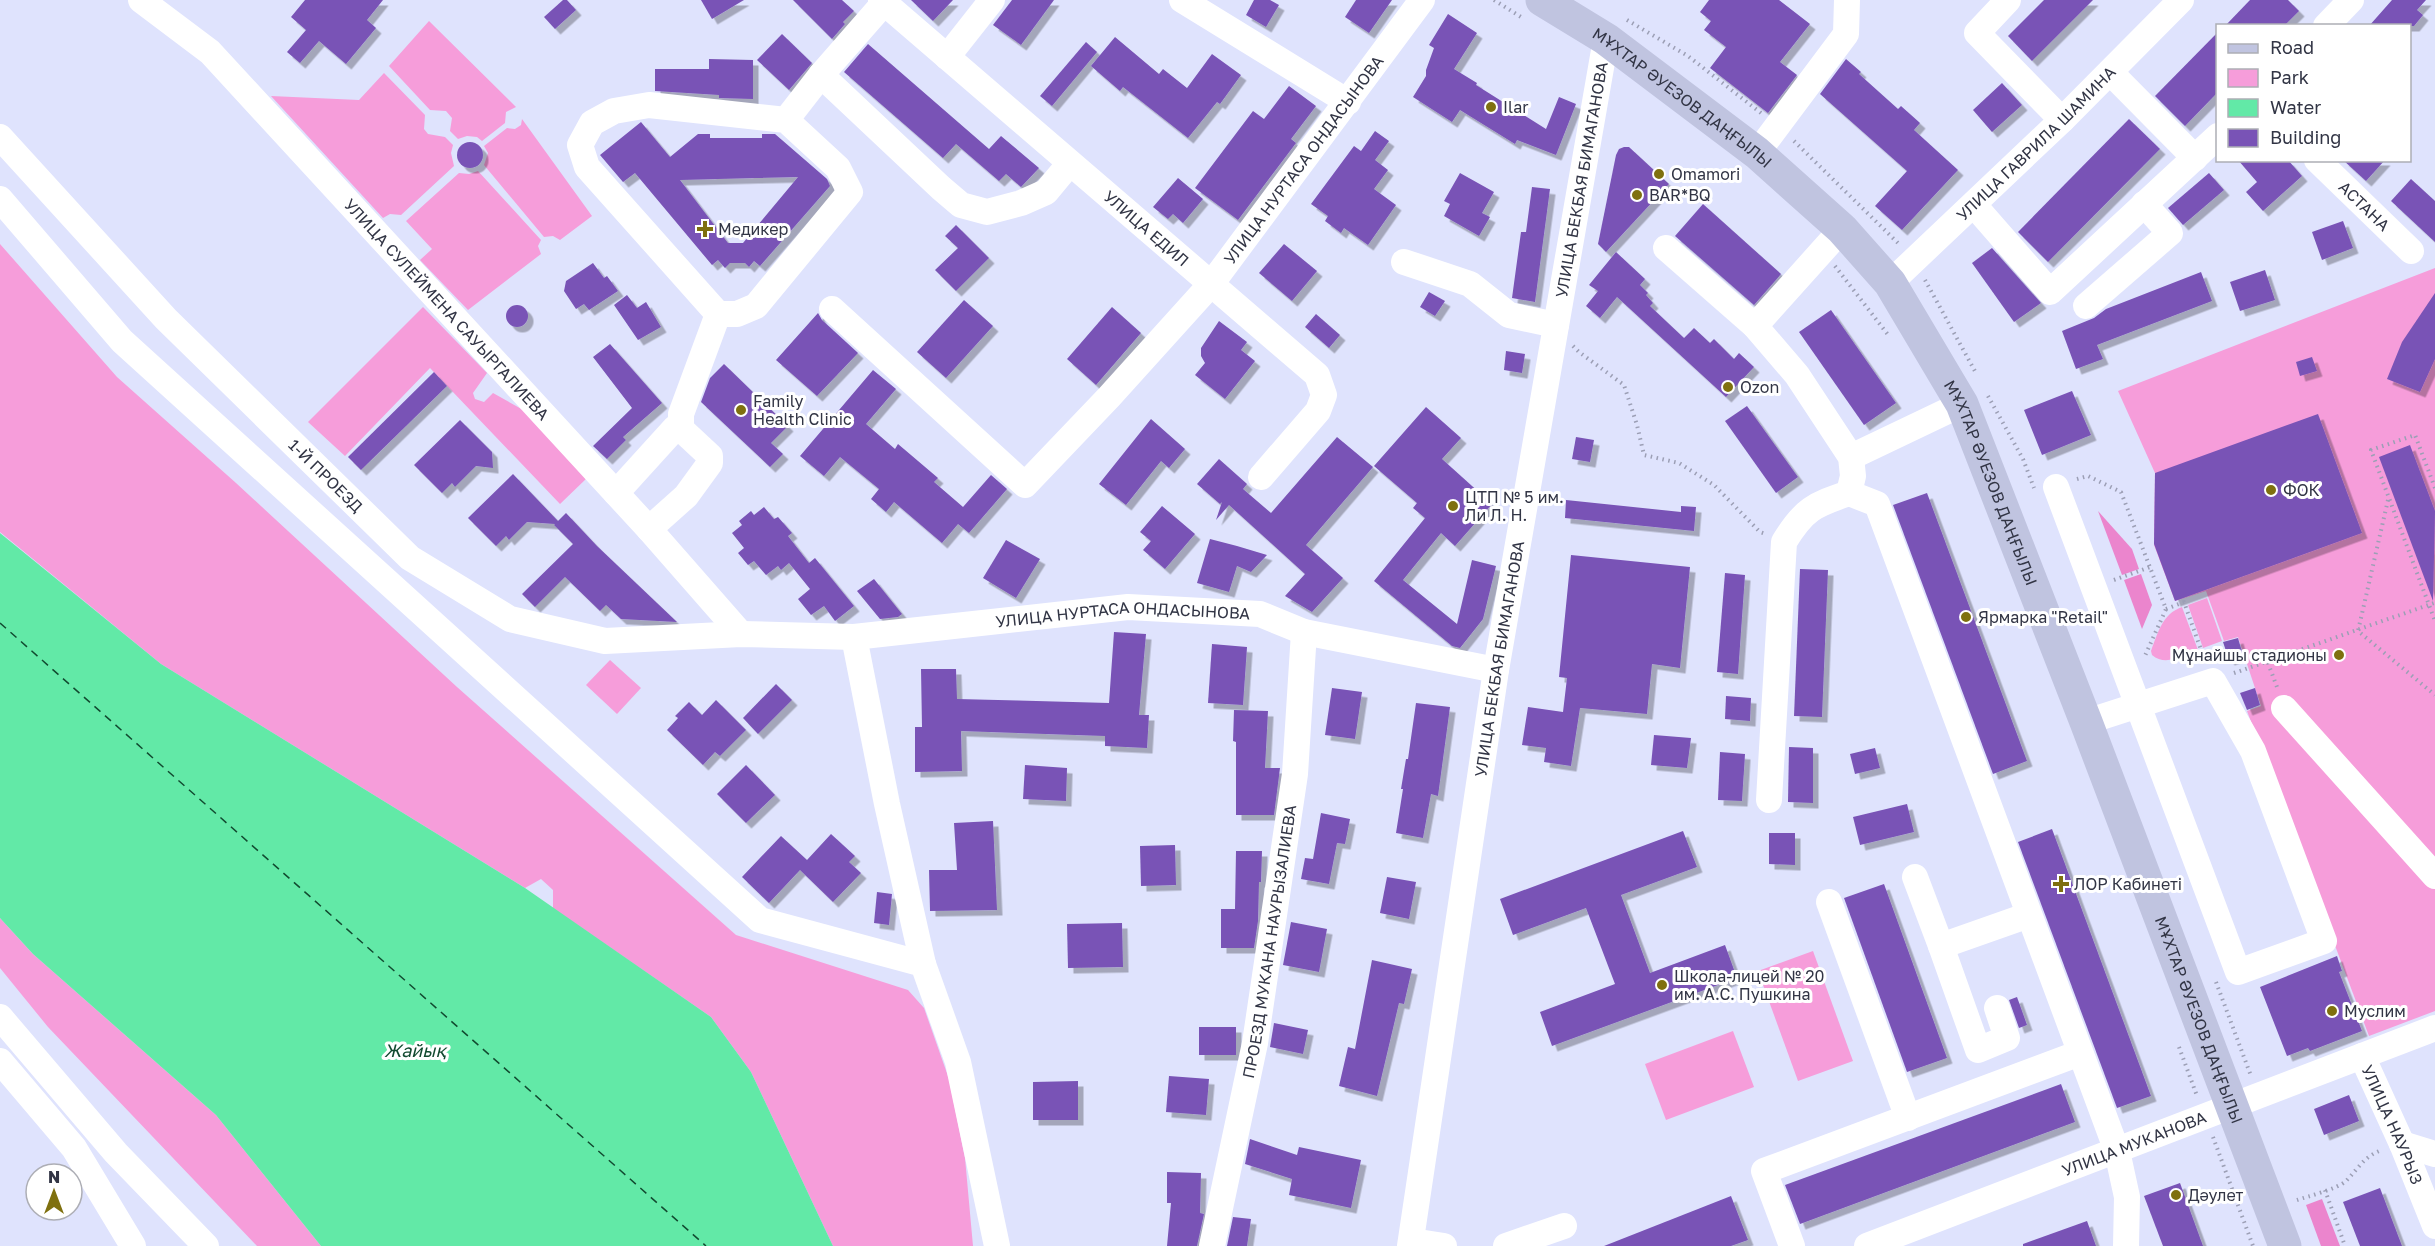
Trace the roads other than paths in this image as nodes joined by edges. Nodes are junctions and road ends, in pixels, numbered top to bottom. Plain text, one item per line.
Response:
1 (141, 0) edge
2 (992, 0) edge
3 (1182, 0) edge
4 (1422, 0) edge
5 (1847, 0) edge
6 (2008, 0) edge
7 (882, 1) edge
8 (2173, 2) edge
9 (1533, 9) edge
10 (1606, 39) junction
11 (947, 57) junction
12 (2110, 72) junction
13 (821, 75) junction
14 (1348, 102) junction
15 (786, 120) junction
16 (2062, 120) junction
17 (0, 137) edge
18 (2216, 137) edge
19 (1757, 153) junction
20 (2195, 158) junction
21 (2319, 162) edge
22 (1070, 163) junction
23 (0, 199) edge
24 (2144, 204) junction
25 (1974, 205) junction
26 (1833, 240) junction
27 (1666, 248) dead end
28 (2411, 251) dead end
29 (1404, 262) dead end
30 (1212, 283) junction
31 (1890, 283) junction
32 (2085, 306) dead end
33 (832, 309) dead end
34 (718, 314) junction
35 (1556, 325) junction
36 (1755, 326) junction
37 (1962, 404) junction
38 (681, 429) junction
39 (1851, 457) junction
40 (1261, 477) dead end
41 (2056, 487) road end
42 (616, 493) junction
43 (1850, 493) junction
44 (649, 529) junction
45 (1304, 632) junction
46 (741, 634) junction
47 (854, 637) junction
48 (1496, 670) junction
49 (2135, 695) junction
50 (2284, 708) dead end
51 (2086, 722) junction
52 (1769, 800) dead end
53 (2435, 876) edge
54 (1915, 877) dead end
55 (1829, 902) dead end
56 (2029, 915) junction
57 (1941, 946) junction
58 (923, 964) junction
59 (1997, 1008) dead end
60 (0, 1017) edge
61 (2435, 1028) edge
62 (1978, 1050) junction
63 (2080, 1053) junction
64 (2362, 1056) junction
65 (0, 1061) edge
66 (1991, 1087) junction
67 (2219, 1112) junction
68 (1908, 1118) junction
69 (2402, 1144) junction
70 (2117, 1151) junction
71 (2435, 1154) edge
72 (1564, 1226) dead end
73 (2435, 1226) edge
74 (1411, 1243) edge
75 (133, 1246) edge
76 (206, 1246) edge
77 (997, 1246) edge
78 (1212, 1246) edge
79 (1444, 1246) edge
80 (1506, 1246) edge
81 (1792, 1246) edge
82 (1867, 1246) edge
83 (2126, 1246) edge
84 (2285, 1246) edge

1 - 42 street, УЛИЦА СУЛЕЙМЕНА САУЫРГАЛИЕВА
2 - 11 street
3 - 14 street
4 - 14 street, УЛИЦА НУРТАСА ОНДАСЫНОВА
5 - 19 street
6 - 16 street
7 - 11 street, УЛИЦА ЕДИЛ
7 - 13 street
8 - 12 street, УЛИЦА ГАВРИЛА ШАМИНА
9 - 10 main road, МҰХТАР ӘУЕЗОВ ДАҢҒЫЛЫ
10 - 19 main road, МҰХТАР ӘУЕЗОВ ДАҢҒЫЛЫ
10 - 35 street, УЛИЦА БЕКБАЯ БИМАГАНОВА
11 - 22 street, УЛИЦА ЕДИЛ
12 - 16 street, УЛИЦА ГАВРИЛА ШАМИНА
12 - 20 street
13 - 15 street
13 - 22 street
14 - 30 street, УЛИЦА НУРТАСА ОНДАСЫНОВА
15 - 34 street
15 - 34 street
16 - 25 street, УЛИЦА ГАВРИЛА ШАМИНА
17 - 46 street, 1-Й ПРОЕЗД
18 - 20 street
19 - 26 main road, МҰХТАР ӘУЕЗОВ ДАҢҒЫЛЫ
20 - 24 street
21 - 28 street, АСТАНА
22 - 30 street, УЛИЦА ЕДИЛ
23 - 58 street
24 - 25 street
24 - 32 street
25 - 31 street, УЛИЦА ГАВРИЛА ШАМИНА
26 - 31 main road, МҰХТАР ӘУЕЗОВ ДАҢҒЫЛЫ
26 - 36 street
27 - 36 street
29 - 35 street
30 - 33 street, УЛИЦА НУРТАСА ОНДАСЫНОВА
30 - 40 street, УЛИЦА ЕДИЛ
31 - 37 main road, МҰХТАР ӘУЕЗОВ ДАҢҒЫЛЫ
34 - 38 street
35 - 48 street, УЛИЦА БЕКБАЯ БИМАГАНОВА
36 - 39 street
37 - 39 street
37 - 51 main road, МҰХТАР ӘУЕЗОВ ДАҢҒЫЛЫ
38 - 42 street
38 - 44 street
39 - 43 street
41 - 49 street
42 - 44 street, УЛИЦА СУЛЕЙМЕНА САУЫРГАЛИЕВА
43 - 52 street
43 - 56 street
44 - 46 street, УЛИЦА СУЛЕЙМЕНА САУЫРГАЛИЕВА
45 - 47 street, УЛИЦА НУРТАСА ОНДАСЫНОВА
45 - 48 street, УЛИЦА НУРТАСА ОНДАСЫНОВА
45 - 78 street, ПРОЕЗД МУКАНА НАУРЫЗАЛИЕВА
46 - 47 street, УЛИЦА НУРТАСА ОНДАСЫНОВА
47 - 58 street
48 - 74 street, УЛИЦА БЕКБАЯ БИМАГАНОВА
49 - 49 street
49 - 51 street
50 - 53 street
51 - 67 main road, МҰХТАР ӘУЕЗОВ ДАҢҒЫЛЫ
54 - 57 street
55 - 68 street
56 - 57 street
56 - 63 street
57 - 62 street
58 - 77 street
59 - 62 street
60 - 76 street
61 - 64 street, УЛИЦА МУКАНОВА
62 - 66 street
63 - 66 street
63 - 70 street
64 - 67 street, УЛИЦА МУКАНОВА
64 - 69 street, УЛИЦА НАУРЫЗ
65 - 75 street
66 - 68 street
67 - 70 street, УЛИЦА МУКАНОВА
67 - 84 main road, МҰХТАР ӘУЕЗОВ ДАҢҒЫЛЫ
68 - 81 street
69 - 71 street
69 - 73 street, УЛИЦА НАУРЫЗ
70 - 82 street, УЛИЦА МУКАНОВА
70 - 83 street
72 - 80 street
74 - 79 street

